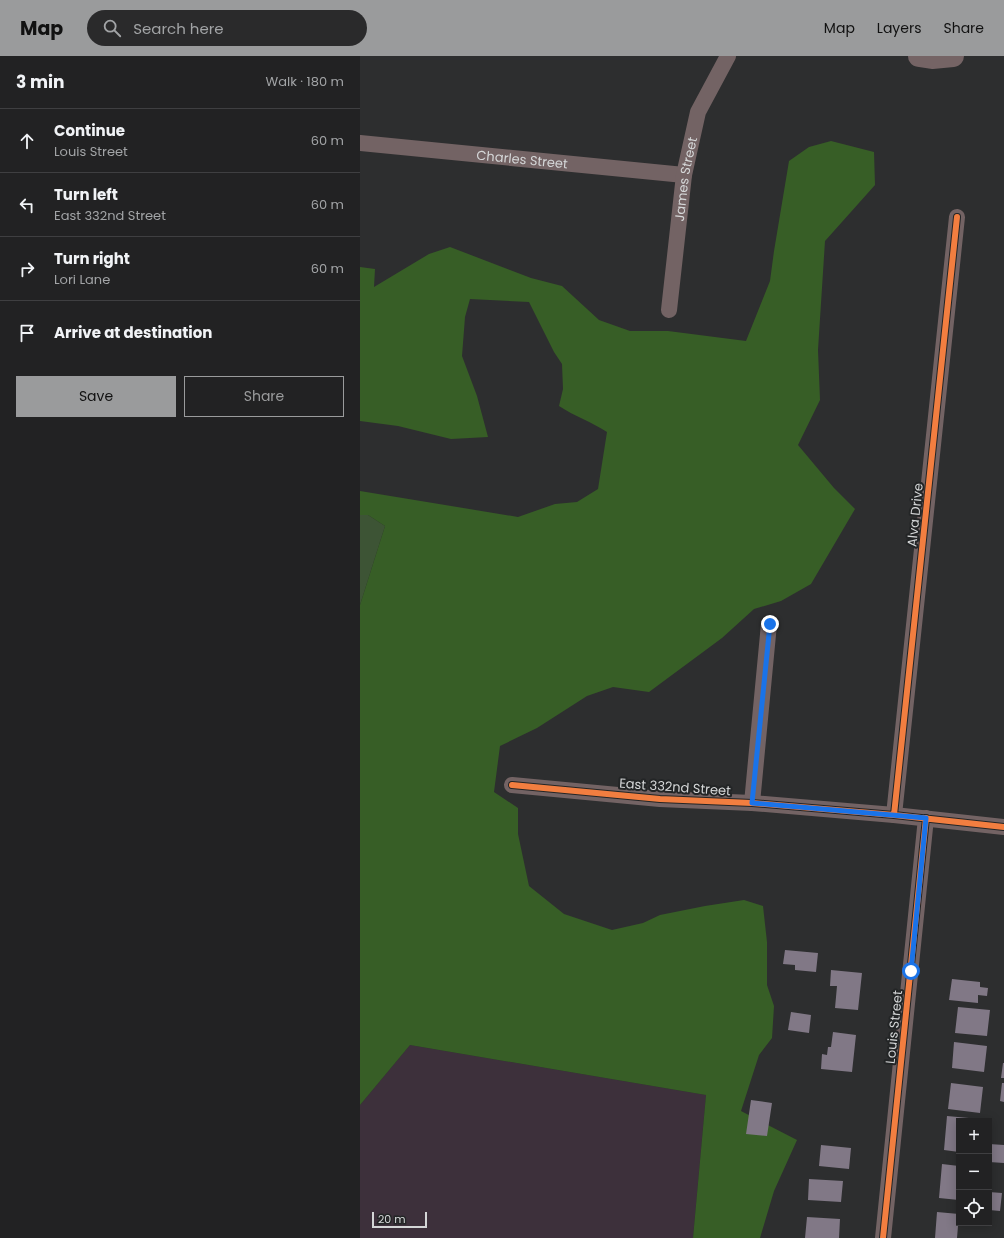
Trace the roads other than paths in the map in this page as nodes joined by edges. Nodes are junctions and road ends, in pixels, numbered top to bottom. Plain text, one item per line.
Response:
1 (728, 56) edge
2 (919, 56) edge
3 (953, 56) edge
4 (360, 143) edge
5 (684, 175) junction
6 (957, 218) dead end
7 (669, 310) dead end
8 (770, 624) dead end
9 (512, 785) dead end
10 (752, 803) junction
11 (894, 815) junction
12 (926, 818) junction
13 (1004, 827) edge
14 (883, 1238) edge

1 - 5 street, James Street
2 - 3 street
4 - 5 street, Charles Street
5 - 7 street, James Street
6 - 11 street, Alva Drive
8 - 10 street
9 - 10 street, East 332nd Street
10 - 11 street, East 332nd Street
11 - 12 street, East 332nd Street
12 - 13 street, East 332nd Street
12 - 14 street, Louis Street

